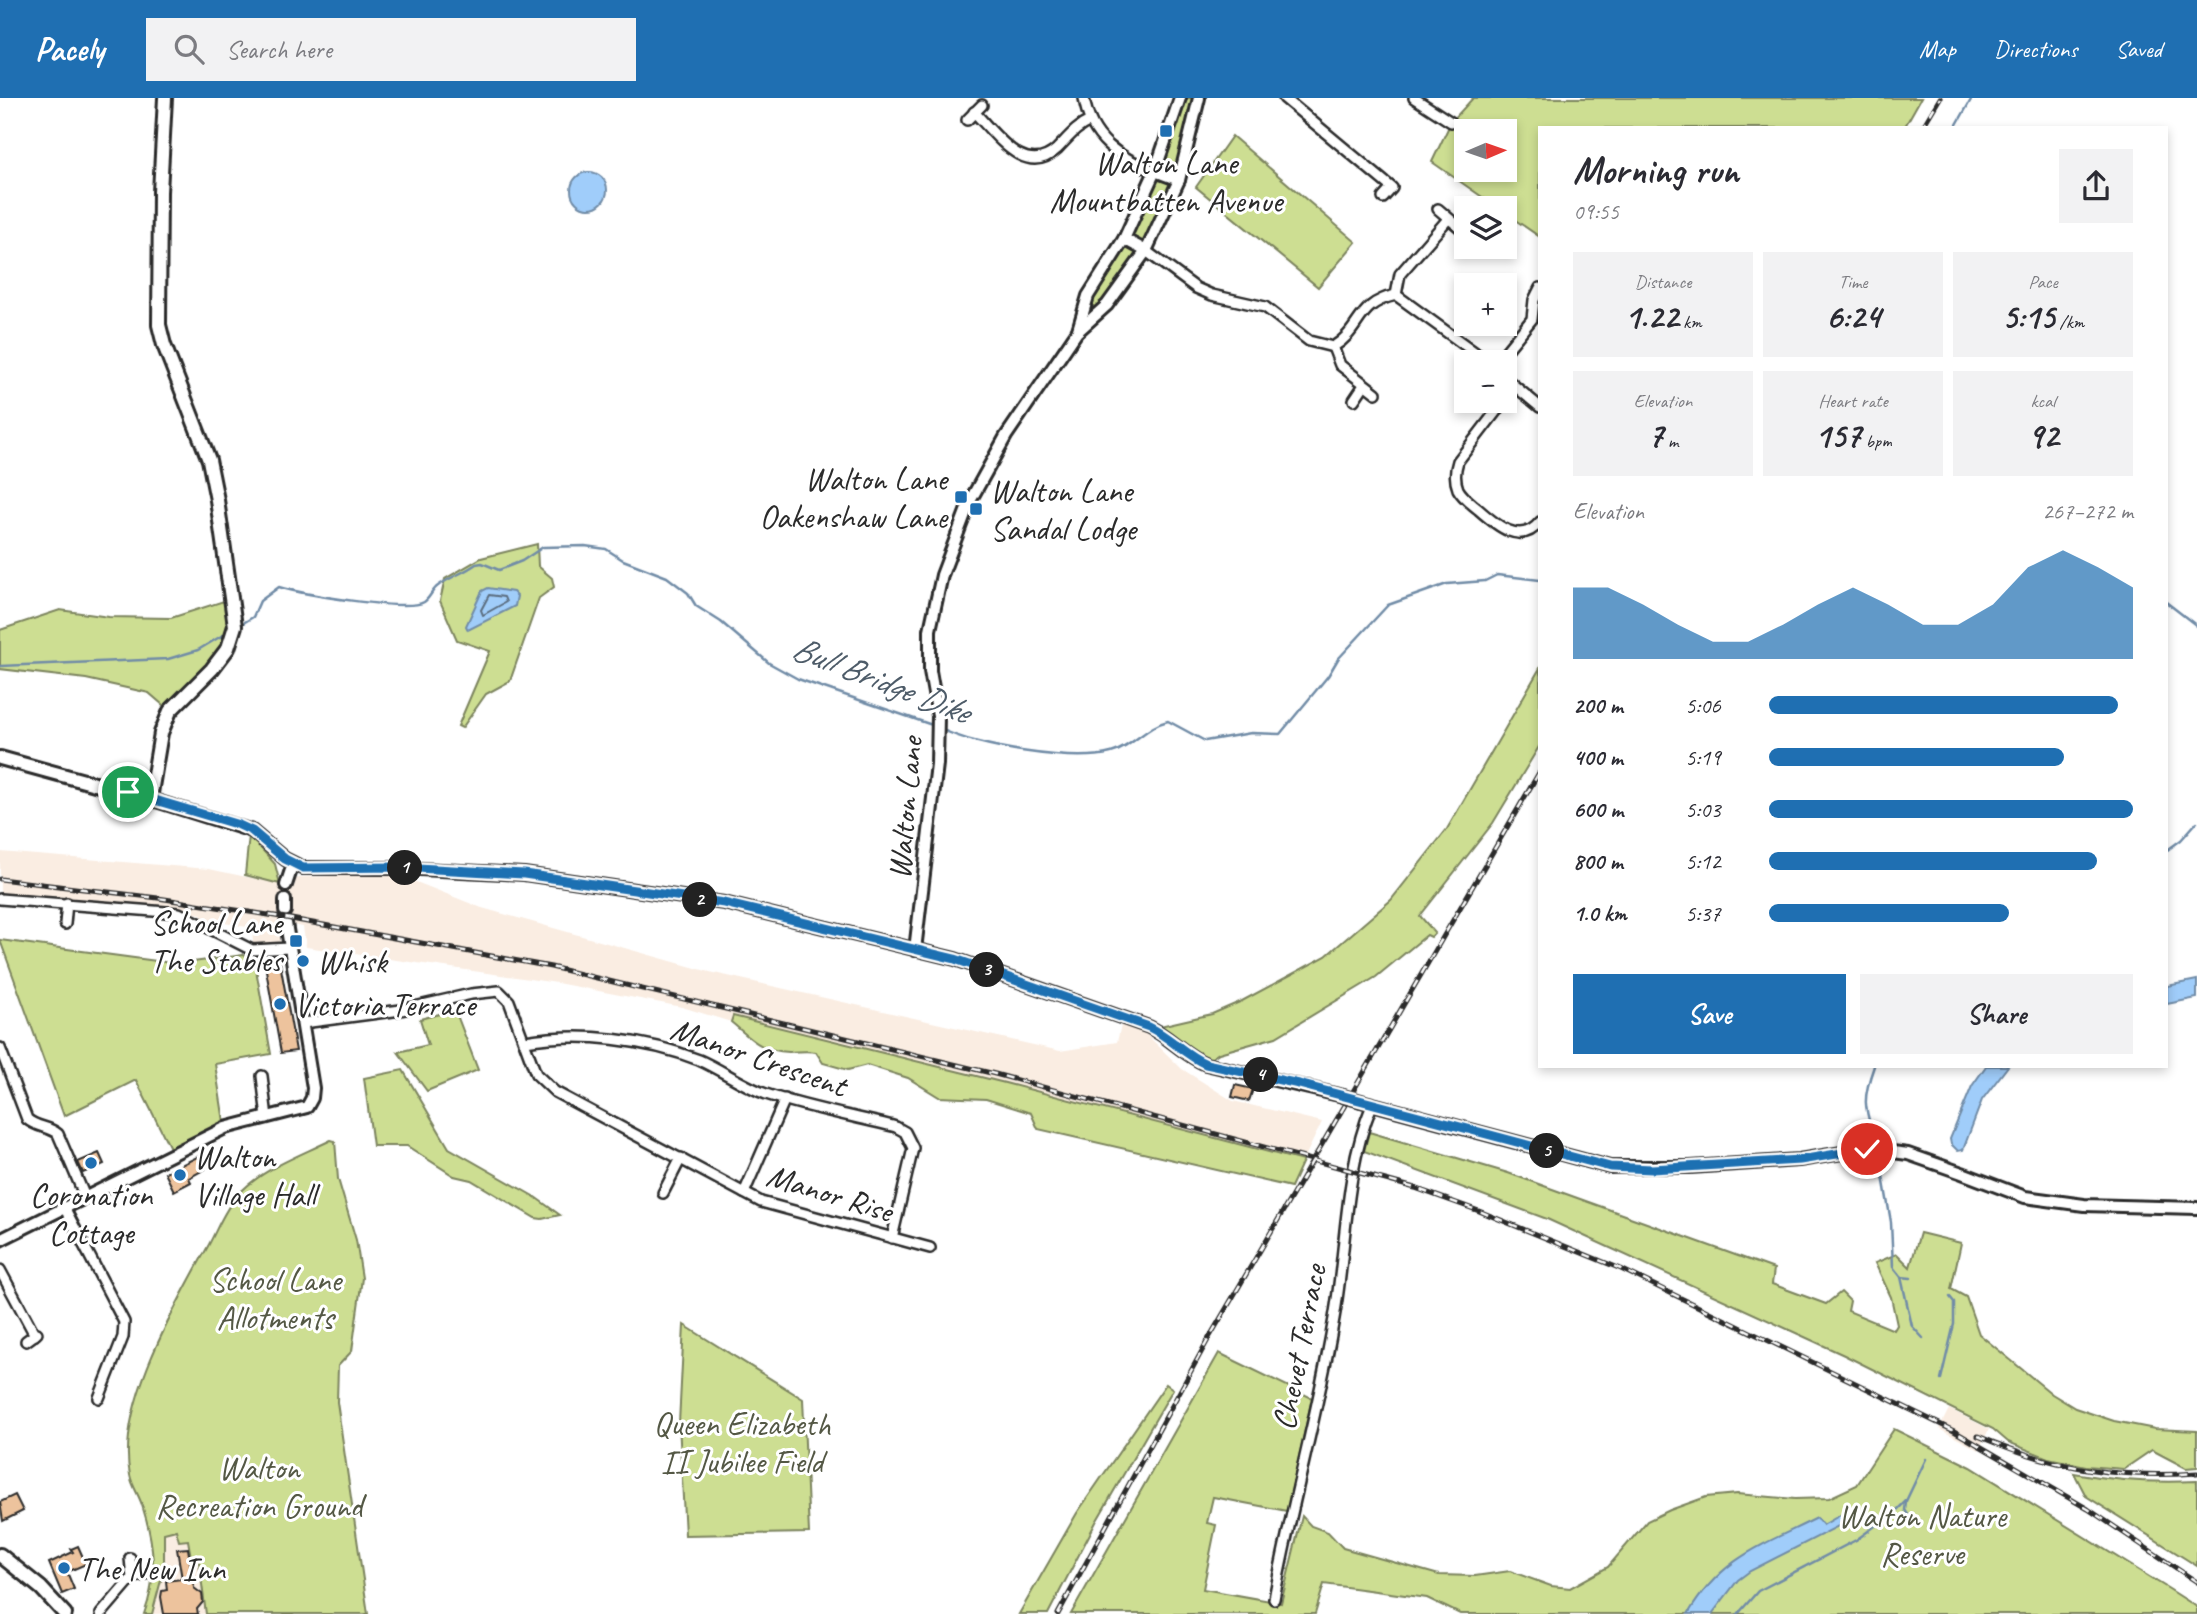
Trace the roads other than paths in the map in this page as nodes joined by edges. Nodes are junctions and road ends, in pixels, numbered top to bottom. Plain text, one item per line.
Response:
1 (165, 98) edge
2 (1084, 98) edge
3 (1180, 98) edge
4 (1199, 98) edge
5 (1284, 98) edge
6 (1413, 98) edge
7 (982, 104) dead end
8 (1090, 121) junction
9 (1451, 122) dead end
10 (1155, 171) junction
11 (1179, 180) junction
12 (1384, 198) dead end
13 (1438, 209) dead end
14 (1448, 219) junction
15 (1454, 224) edge
16 (1124, 239) junction
17 (1146, 251) junction
18 (1538, 292) edge
19 (1396, 295) junction
20 (1077, 332) junction
21 (1333, 347) junction
22 (1472, 350) edge
23 (1507, 350) edge
24 (1364, 384) junction
25 (1517, 390) edge
26 (1376, 393) dead end
27 (1354, 400) dead end
28 (1538, 406) edge
29 (1495, 413) edge
30 (1538, 524) edge
31 (0, 758) edge
32 (150, 799) junction
33 (293, 864) junction
34 (286, 885) dead end
35 (0, 899) edge
36 (67, 903) junction
37 (286, 923) dead end
38 (65, 924) dead end
39 (289, 948) junction
40 (915, 950) junction
41 (303, 1023) junction
42 (525, 1041) junction
43 (0, 1048) edge
44 (260, 1082) dead end
45 (785, 1099) junction
46 (1366, 1103) junction
47 (267, 1118) junction
48 (681, 1158) junction
49 (663, 1193) dead end
50 (744, 1193) junction
51 (85, 1196) junction
52 (64, 1207) junction
53 (2197, 1208) edge
54 (892, 1238) junction
55 (0, 1240) edge
56 (930, 1248) dead end
57 (0, 1270) edge
58 (26, 1340) dead end
59 (99, 1398) dead end
60 (130, 1558) dead end
61 (2, 1561) edge
62 (152, 1572) dead end
63 (132, 1578) junction
64 (1274, 1599) dead end
65 (65, 1614) edge
66 (101, 1614) edge

1 - 32 main road
2 - 8 street
3 - 10 street, Walton Lane
4 - 11 street, Walton Lane
5 - 12 street
6 - 9 street
7 - 8 street
8 - 10 street
10 - 11 street
10 - 16 street, Walton Lane
11 - 17 street, Walton Lane
13 - 14 street
14 - 15 street
14 - 19 street
16 - 17 street
16 - 20 street, Walton Lane
17 - 20 street, Walton Lane
17 - 21 street
18 - 23 street
19 - 21 street
19 - 22 street
20 - 40 street, Walton Lane
21 - 24 street
24 - 26 street
24 - 27 street
25 - 28 street
29 - 30 street
31 - 32 main road
32 - 33 street
33 - 34 street
33 - 40 street
35 - 36 street
36 - 38 street
36 - 39 street
37 - 39 street
39 - 41 street
40 - 46 street, bridge
41 - 42 street, Manor Rise
41 - 47 street
42 - 45 street, Manor Crescent
42 - 48 street, Manor Rise
43 - 51 street
44 - 47 street
45 - 50 street
45 - 54 street, Manor Crescent
46 - 53 street
46 - 64 street, Chevet Terrace
47 - 51 street
48 - 49 street
48 - 50 street, Manor Rise
50 - 54 street, Manor Rise
51 - 52 street
52 - 55 street
52 - 59 street
54 - 56 street, Manor Rise
57 - 58 street
60 - 63 street
61 - 65 main road
62 - 63 street
63 - 66 street

